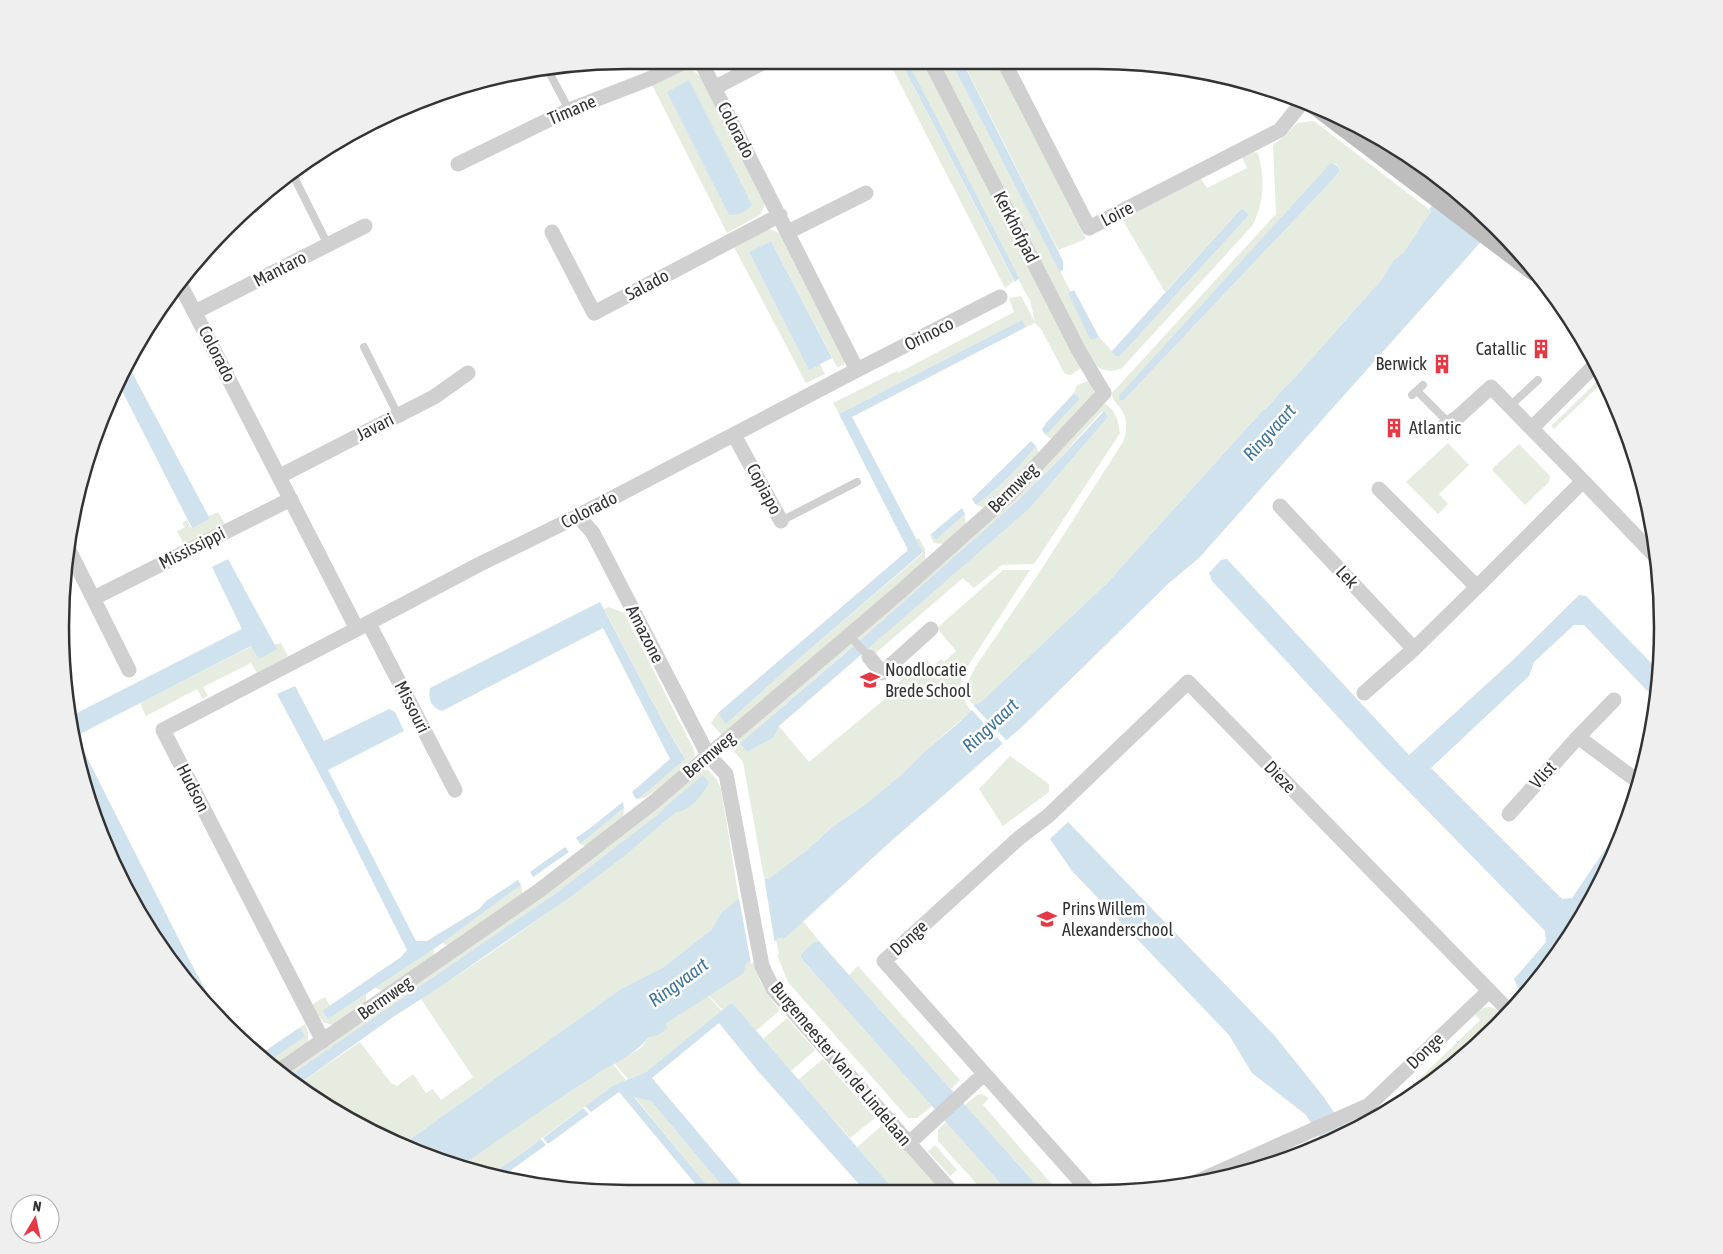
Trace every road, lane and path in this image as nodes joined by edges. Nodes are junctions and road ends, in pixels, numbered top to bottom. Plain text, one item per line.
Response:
1 (670, 69) edge
2 (704, 69) edge
3 (751, 69) edge
4 (935, 69) edge
5 (1008, 69) edge
6 (550, 75) edge
7 (714, 88) junction
8 (1299, 107) edge
9 (569, 110) junction
10 (1348, 129) edge
11 (458, 164) dead end
12 (295, 179) edge
13 (866, 193) dead end
14 (780, 215) junction
15 (365, 226) dead end
16 (552, 232) dead end
17 (788, 232) junction
18 (328, 245) junction
19 (1507, 250) edge
20 (183, 289) edge
21 (1000, 297) dead end
22 (195, 312) junction
23 (364, 347) dead end
24 (1591, 369) edge
25 (857, 370) junction
26 (468, 373) dead end
27 (1538, 380) dead end
28 (1423, 385) dead end
29 (1104, 393) joint
30 (1510, 406) junction
31 (398, 415) junction
32 (1444, 427) joint
33 (1532, 428) junction
34 (734, 435) junction
35 (280, 476) junction
36 (1583, 481) junction
37 (857, 482) dead end
38 (1379, 489) dead end
39 (291, 499) junction
40 (1280, 506) dead end
41 (578, 516) junction
42 (781, 521) joint
43 (1648, 549) edge
44 (73, 559) edge
45 (1478, 586) junction
46 (94, 598) junction
47 (363, 626) junction
48 (931, 629) dead end
49 (849, 635) junction
50 (1414, 649) junction
51 (868, 657) joint
52 (129, 670) dead end
53 (1364, 693) dead end
54 (1614, 700) dead end
55 (1578, 737) junction
56 (708, 755) junction
57 (1633, 778) edge
58 (455, 790) dead end
59 (1509, 814) dead end
60 (1048, 816) joint
61 (1489, 991) junction
62 (1505, 1007) edge
63 (323, 1041) junction
64 (284, 1067) edge
65 (984, 1074) junction
66 (908, 1144) junction
67 (1221, 1171) edge
68 (946, 1185) edge
69 (1084, 1185) edge

1 - 9 street, Timane
2 - 7 street, Colorado
3 - 7 street
4 - 29 street, Kerkhofpad
5 - 8 street, Loire
6 - 9 lane
7 - 14 street, Colorado
9 - 11 street, Timane
10 - 19 street
12 - 18 lane
13 - 17 street
14 - 16 street, Salado
14 - 17 street, Colorado
15 - 18 street, Mantaro
17 - 25 street, Colorado
18 - 22 street, Mantaro
20 - 22 street, Colorado
21 - 25 street, Orinoco
22 - 35 street, Colorado
23 - 31 lane
24 - 33 street
25 - 34 street, Colorado
26 - 31 street, Javari
27 - 30 lane
28 - 32 lane
29 - 49 street, Bermweg
30 - 32 street
30 - 33 street
31 - 35 street, Javari
33 - 36 street
34 - 41 street, Colorado
34 - 42 street, Copiapo
35 - 39 street, Colorado
36 - 43 street
36 - 45 street
37 - 42 lane, Copiapo
38 - 45 street
39 - 46 street, Mississippi
39 - 47 street, Colorado
40 - 50 street, Lek
41 - 47 street, Colorado
41 - 56 street, Amazone
44 - 46 street
45 - 50 street
46 - 52 street
47 - 58 street, Missouri
47 - 63 street, Hudson
48 - 51 street
49 - 51 lane
49 - 56 street, Bermweg
50 - 53 street
54 - 55 street, Vlist
55 - 57 street
55 - 59 street, Vlist
56 - 63 street, Bermweg
56 - 66 street, Burgemeester Van de Lindelaan
60 - 61 street, Dieze
60 - 65 street, Donge
61 - 62 street, Dieze
61 - 67 street, Donge
63 - 64 street, Bermweg
65 - 66 street
65 - 69 street, Donge
66 - 68 street, Burgemeester Van de Lindelaan

